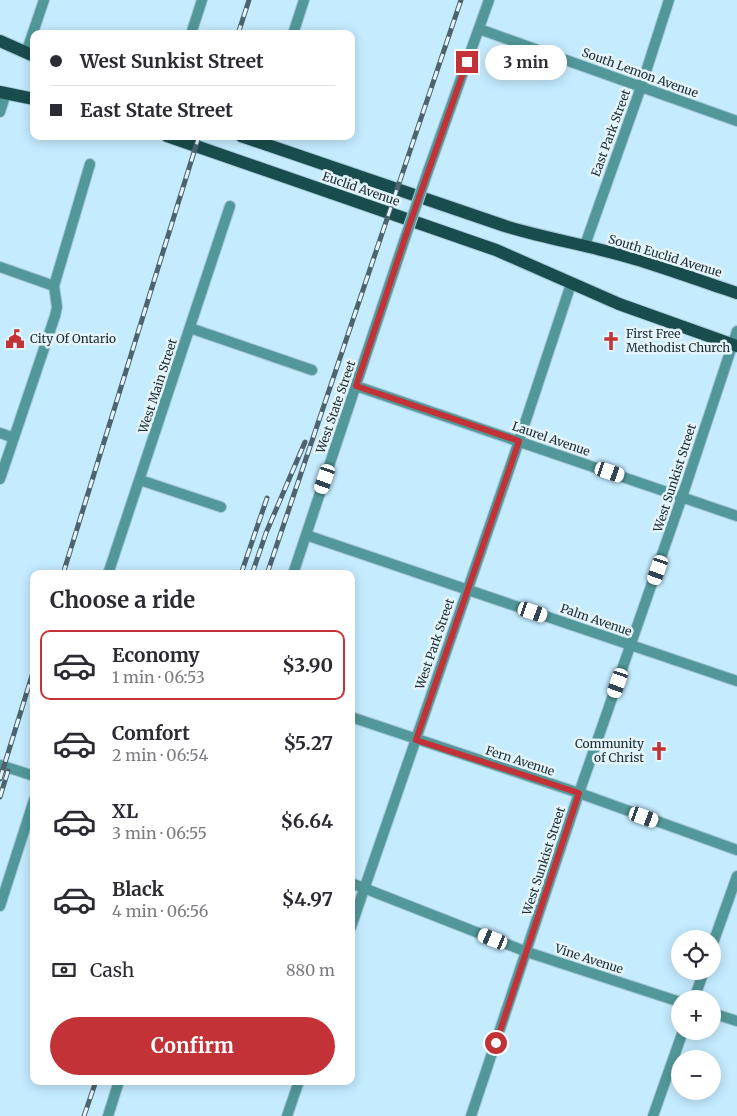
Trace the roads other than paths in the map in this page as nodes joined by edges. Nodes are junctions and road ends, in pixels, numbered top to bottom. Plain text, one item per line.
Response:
1 (44, 0) edge
2 (202, 0) edge
3 (304, 0) edge
4 (489, 0) edge
5 (669, 0) edge
6 (479, 29) junction
7 (36, 30) edge
8 (191, 30) edge
9 (293, 30) edge
10 (4, 46) edge
11 (30, 54) edge
12 (641, 87) junction
13 (3, 93) edge
14 (30, 98) edge
15 (0, 112) edge
16 (737, 120) edge
17 (179, 140) edge
18 (253, 140) edge
19 (90, 164) dead end
20 (230, 206) dead end
21 (584, 246) junction
22 (0, 267) edge
23 (571, 284) junction
24 (54, 286) junction
25 (737, 293) edge
26 (190, 328) junction
27 (737, 331) edge
28 (735, 346) edge
29 (312, 370) dead end
30 (356, 386) junction
31 (0, 433) edge
32 (14, 438) junction
33 (519, 441) junction
34 (0, 479) edge
35 (140, 480) junction
36 (682, 498) junction
37 (221, 507) dead end
38 (737, 516) edge
39 (306, 535) junction
40 (109, 570) edge
41 (294, 570) edge
42 (467, 589) junction
43 (632, 646) junction
44 (737, 681) edge
45 (355, 718) edge
46 (416, 740) junction
47 (0, 765) edge
48 (30, 775) edge
49 (579, 793) junction
50 (30, 812) edge
51 (737, 850) edge
52 (737, 876) edge
53 (355, 884) edge
54 (365, 888) junction
55 (0, 906) edge
56 (355, 916) edge
57 (718, 930) edge
58 (526, 952) junction
59 (671, 999) edge
60 (721, 1016) edge
61 (737, 1021) edge
62 (680, 1040) edge
63 (118, 1085) edge
64 (298, 1085) edge
65 (108, 1116) edge
66 (287, 1116) edge
67 (472, 1116) edge
68 (654, 1116) edge

1 - 7 street
2 - 8 street
3 - 9 street
4 - 6 street, West State Street
5 - 12 street, East Park Street
6 - 12 street, South Lemon Avenue
6 - 30 street, West State Street, bridge
10 - 11 main road
12 - 16 street, South Lemon Avenue
12 - 21 street, East Park Street
13 - 14 main road
13 - 15 street
17 - 23 main road, Euclid Avenue
18 - 21 main road, Euclid Avenue
19 - 24 street
20 - 26 street, West Main Street
21 - 25 main road, South Euclid Avenue
22 - 24 street
23 - 28 main road
23 - 33 street, West Park Street
24 - 32 street
26 - 29 street
26 - 35 street, West Main Street
27 - 28 street, West Sunkist Street
28 - 36 street, West Sunkist Street
30 - 33 street, Laurel Avenue
30 - 39 street, West State Street
31 - 32 street
32 - 34 street
33 - 36 street, Laurel Avenue
33 - 42 street, West Park Street
35 - 37 street
35 - 40 street, West Main Street
36 - 38 street, Laurel Avenue
36 - 43 street, West Sunkist Street
39 - 41 street, West State Street
39 - 42 street, Palm Avenue
42 - 43 street, Palm Avenue
42 - 46 street, West Park Street
43 - 44 street, Palm Avenue
43 - 49 street, West Sunkist Street
45 - 46 street, Fern Avenue
46 - 49 street, Fern Avenue
46 - 54 street, West Park Street
47 - 48 street
49 - 51 street, Fern Avenue
49 - 58 street, West Sunkist Street
50 - 55 street
52 - 57 street
53 - 54 street, Vine Avenue
54 - 56 street, West Park Street
54 - 58 street, Vine Avenue
58 - 59 street, Vine Avenue
58 - 67 street, West Sunkist Street
60 - 61 street
62 - 68 street
63 - 65 street
64 - 66 street

